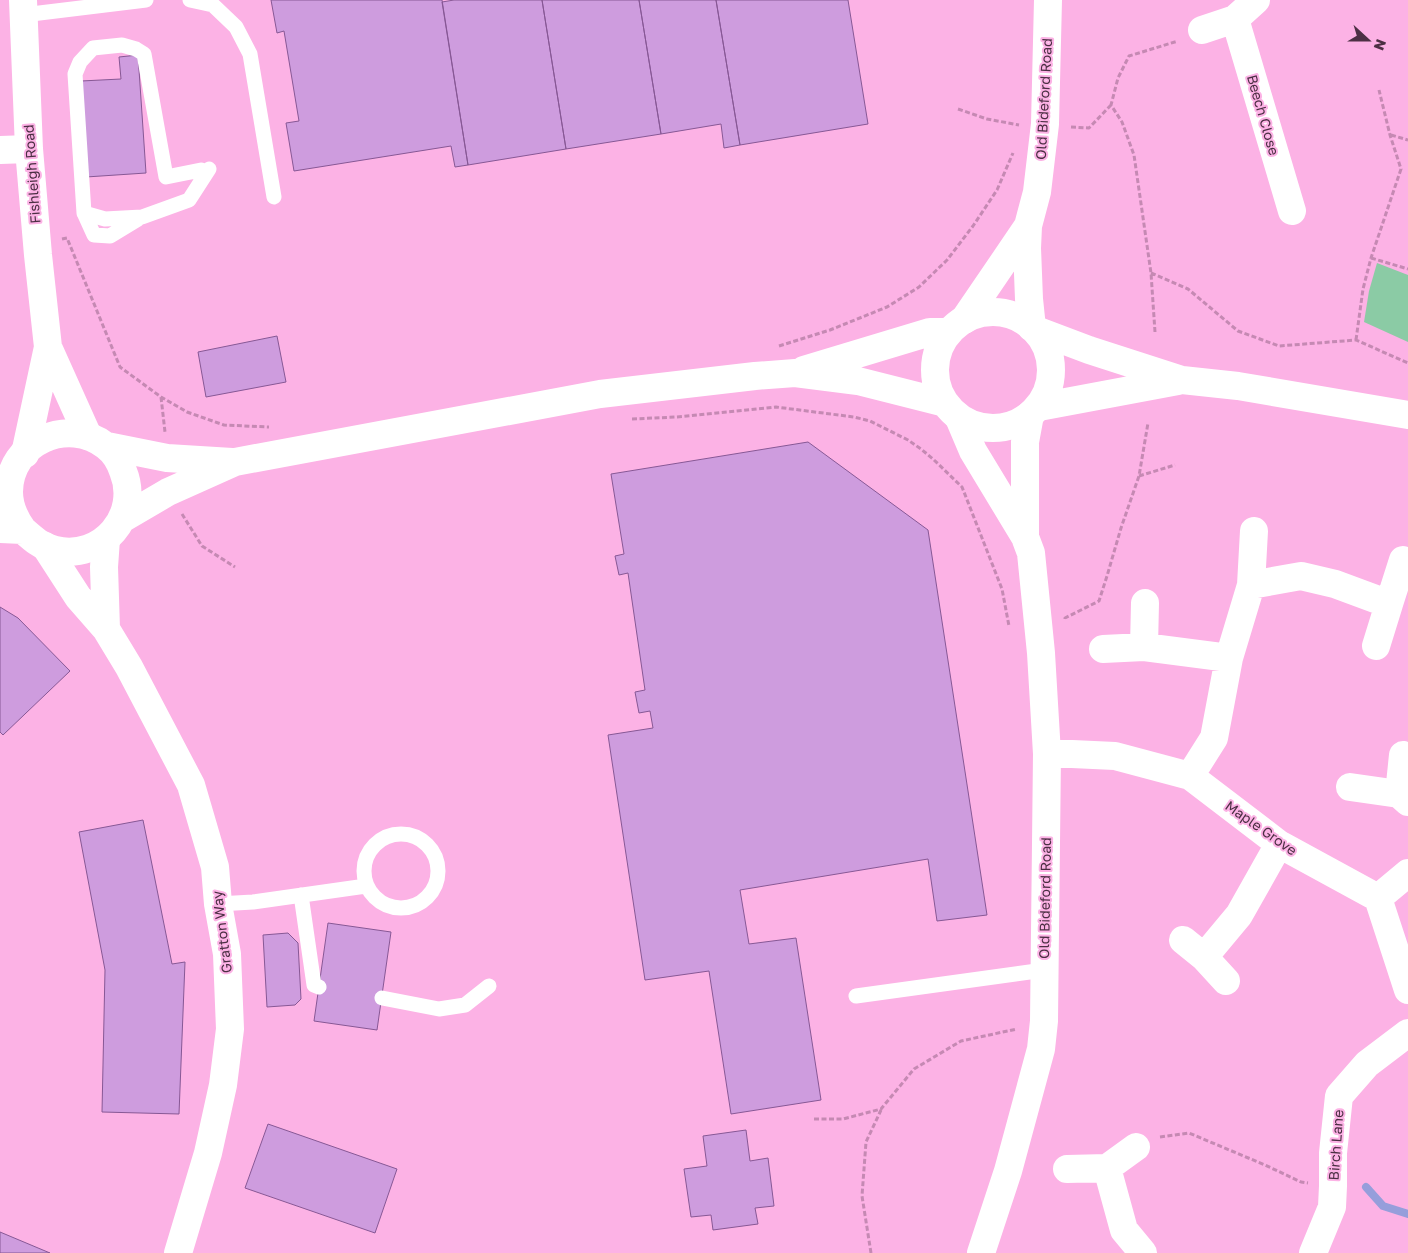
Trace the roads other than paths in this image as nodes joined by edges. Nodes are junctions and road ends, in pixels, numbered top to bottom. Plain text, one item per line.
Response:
1 (146, 0) edge
2 (190, 0) edge
3 (1048, 0) edge
4 (1256, 0) edge
5 (214, 2) edge
6 (23, 8) edge
7 (1236, 19) junction
8 (1202, 30) road end
9 (29, 149) junction
10 (0, 150) edge
11 (274, 196) dead end
12 (1292, 211) dead end
13 (142, 218) joint
14 (1028, 226) junction
15 (957, 326) junction
16 (1034, 329) junction
17 (48, 347) junction
18 (795, 373) junction
19 (1182, 380) junction
20 (952, 410) junction
21 (1035, 411) junction
22 (1408, 415) edge
23 (98, 441) junction
24 (25, 454) junction
25 (235, 462) junction
26 (6, 479) edge
27 (114, 529) junction
28 (12, 530) edge
29 (1254, 530) dead end
30 (1025, 537) junction
31 (45, 546) junction
32 (1403, 560) dead end
33 (1251, 585) junction
34 (1145, 603) dead end
35 (1389, 604) junction
36 (106, 629) junction
37 (1376, 646) dead end
38 (1144, 647) junction
39 (1103, 649) dead end
40 (1230, 658) junction
41 (1047, 754) junction
42 (1402, 755) dead end
43 (1190, 776) junction
44 (1350, 787) dead end
45 (1404, 798) edge
46 (1279, 844) junction
47 (1408, 873) edge
48 (366, 886) junction
49 (301, 895) junction
50 (1378, 898) junction
51 (218, 904) junction
52 (1183, 940) dead end
53 (1204, 957) junction
54 (1044, 970) junction
55 (1226, 981) dead end
56 (489, 986) dead end
57 (319, 987) dead end
58 (1408, 990) edge
59 (856, 996) dead end
60 (382, 998) dead end
61 (1408, 1033) edge
62 (1144, 1142) road end
63 (1107, 1168) junction
64 (1067, 1169) dead end
65 (178, 1253) edge
66 (981, 1253) edge
67 (1143, 1253) edge
68 (1313, 1253) edge

1 - 6 lane
2 - 5 lane
3 - 14 street, Old Bideford Road
4 - 7 street
5 - 11 lane
6 - 9 street, Fishleigh Road
7 - 8 street
7 - 12 street, Beech Close
9 - 10 street
9 - 17 street, Fishleigh Road
13 - 13 lane
14 - 15 street, Old Bideford Road
14 - 16 street, Old Bideford Road
15 - 16 street
15 - 18 street
15 - 20 street
16 - 19 street
16 - 21 street
17 - 23 street, Fishleigh Road
17 - 24 street, Fishleigh Road
18 - 20 street
18 - 25 street
19 - 21 street
19 - 22 street
20 - 21 street
20 - 30 street, Old Bideford Road
21 - 30 street, Old Bideford Road
23 - 24 street
23 - 25 street
23 - 27 street
24 - 26 street
25 - 27 street
26 - 28 street
27 - 31 street
27 - 36 street, Gratton Way
28 - 31 street
29 - 33 street
30 - 41 street, Old Bideford Road
31 - 36 street, Gratton Way
32 - 35 street
33 - 35 street
33 - 40 street
34 - 38 street
35 - 37 street
36 - 51 street, Gratton Way
38 - 39 street
38 - 40 street
40 - 43 street
41 - 43 street, Maple Grove
41 - 54 street, Old Bideford Road
42 - 45 street
43 - 46 street, Maple Grove
44 - 45 street
46 - 50 street, Maple Grove
46 - 53 street
47 - 50 street
48 - 48 lane
48 - 49 lane
49 - 51 lane
49 - 57 lane
50 - 58 street
51 - 65 street, Gratton Way
52 - 53 street
53 - 55 street
54 - 59 lane
54 - 66 street, Old Bideford Road
56 - 60 lane
61 - 68 street, Birch Lane
62 - 63 street
63 - 64 street
63 - 67 street

